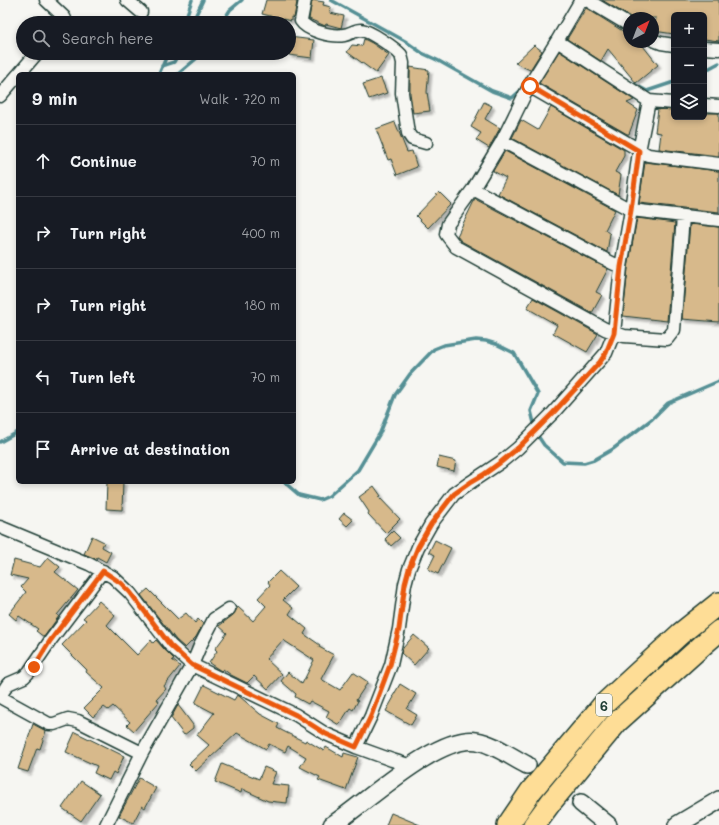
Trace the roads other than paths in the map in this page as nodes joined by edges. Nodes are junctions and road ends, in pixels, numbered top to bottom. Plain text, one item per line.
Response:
1 (46, 0) edge
2 (128, 0) edge
3 (305, 0) edge
4 (581, 0) edge
5 (587, 0) edge
6 (141, 12) dead end
7 (63, 16) edge
8 (623, 21) edge
9 (557, 41) junction
10 (659, 42) edge
11 (671, 45) edge
12 (707, 48) edge
13 (719, 49) edge
14 (31, 60) edge
15 (21, 72) edge
16 (16, 78) edge
17 (530, 86) junction
18 (0, 96) edge
19 (649, 101) junction
20 (671, 103) edge
21 (707, 105) edge
22 (719, 106) edge
23 (502, 141) junction
24 (426, 143) dead end
25 (639, 151) junction
26 (719, 164) edge
27 (472, 189) junction
28 (631, 210) junction
29 (683, 217) junction
30 (719, 220) edge
31 (621, 267) junction
32 (614, 333) junction
33 (0, 527) edge
34 (103, 571) junction
35 (719, 603) edge
36 (229, 609) dead end
37 (719, 632) edge
38 (192, 665) junction
39 (0, 697) edge
40 (356, 747) junction
41 (142, 752) junction
42 (526, 765) tunnel mouth
43 (412, 766) junction
44 (719, 800) edge
45 (581, 803) tunnel mouth
46 (106, 825) edge
47 (332, 825) edge
48 (508, 825) edge
49 (534, 825) edge
50 (608, 825) edge
51 (677, 825) edge

1 - 7 street
2 - 6 street
3 - 24 street
4 - 9 street
5 - 8 street
9 - 17 street
9 - 19 street
10 - 11 street
12 - 13 street
14 - 15 street
16 - 18 street
17 - 23 street
17 - 25 street
19 - 20 street
19 - 25 street
21 - 22 street
23 - 27 street
23 - 28 street
25 - 26 street
25 - 28 street
27 - 31 street
27 - 32 street
28 - 29 street
28 - 31 street
29 - 30 street
29 - 32 street
31 - 32 street
32 - 40 street
33 - 34 street
34 - 38 street
34 - 39 street
35 - 48 highway, 6
36 - 38 street
37 - 49 highway, 6
38 - 40 street
38 - 41 street
39 - 41 street
40 - 43 street
41 - 46 street
42 - 43 street
43 - 47 street
44 - 51 street
45 - 50 street

